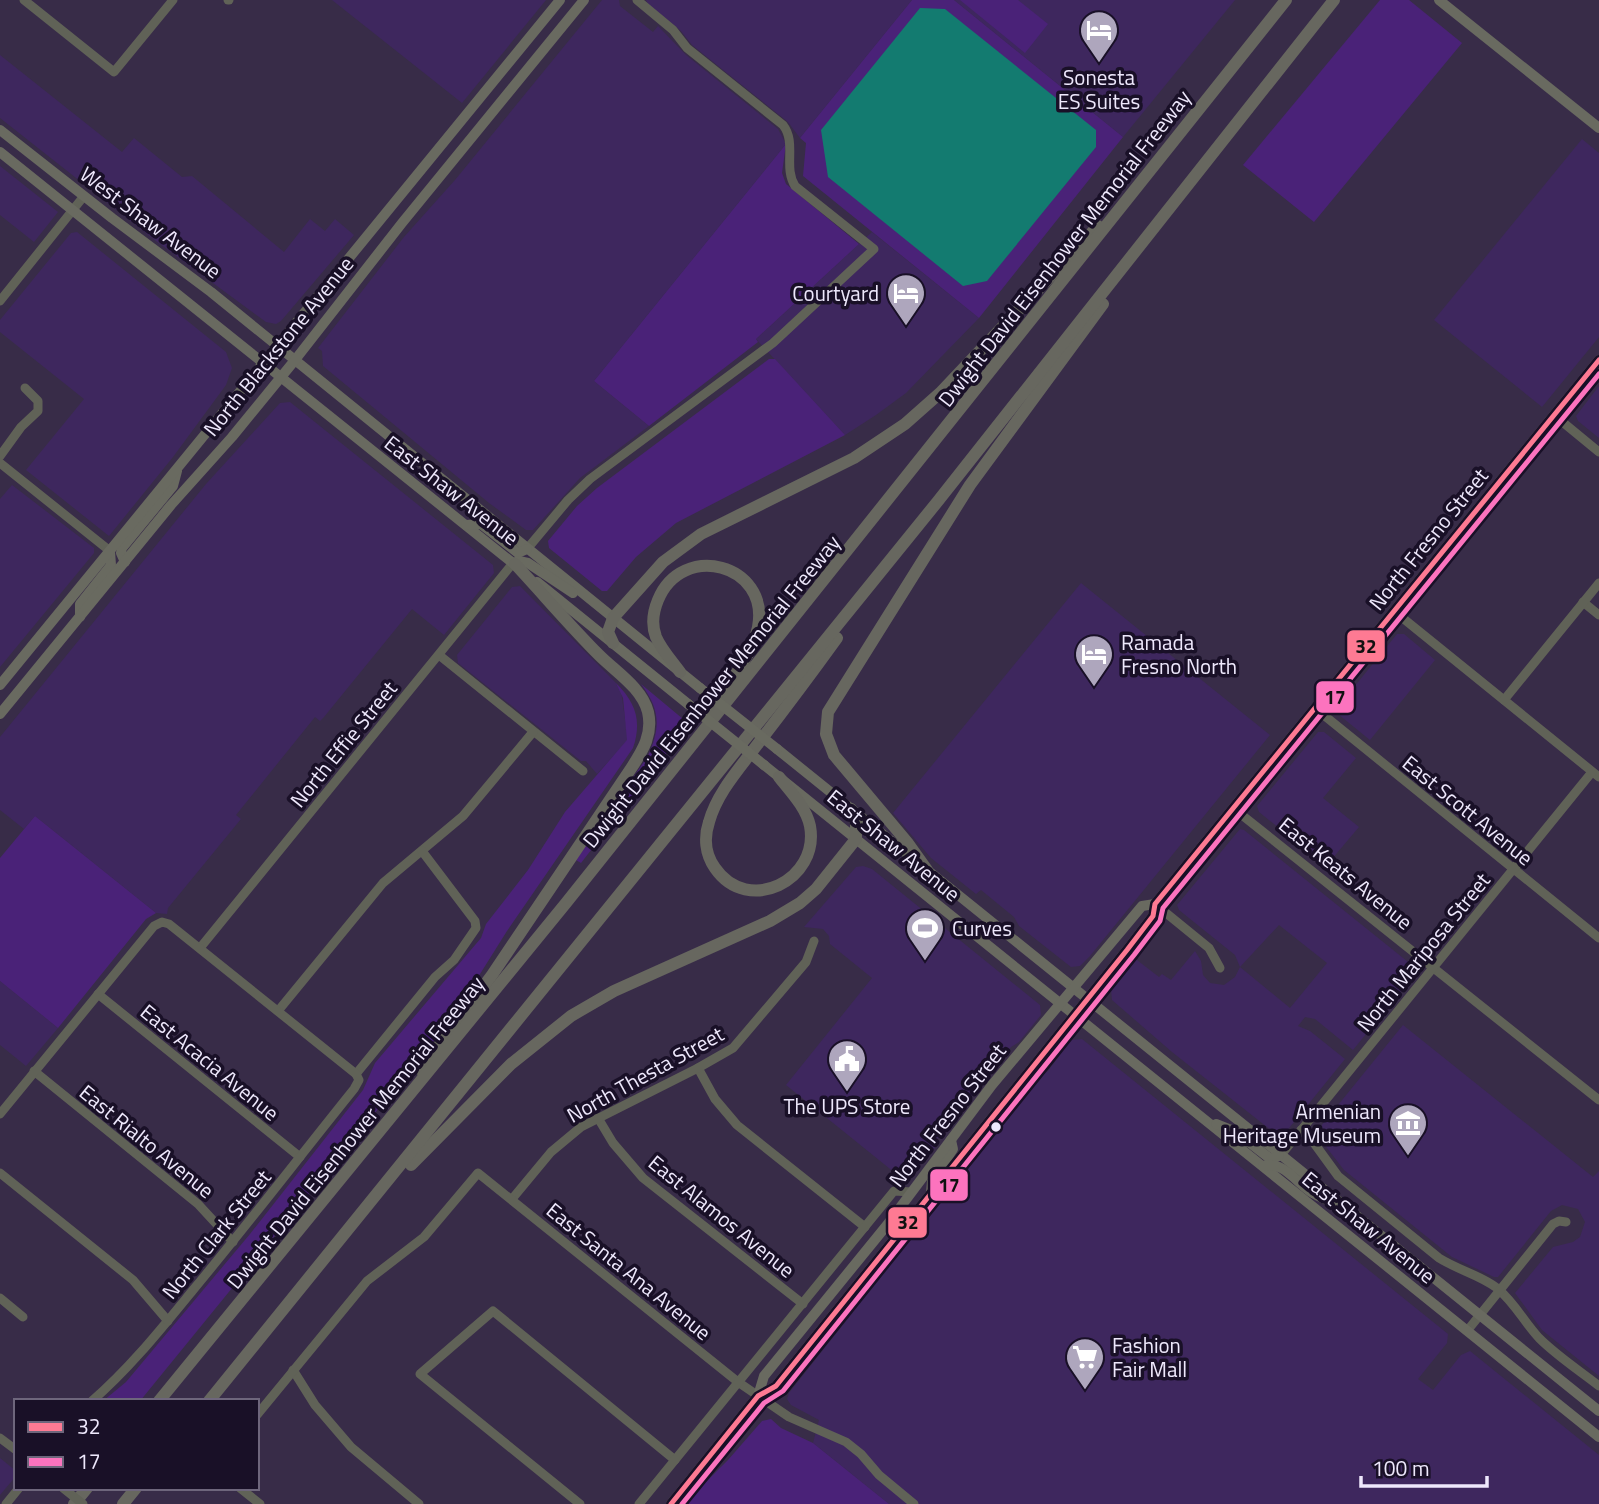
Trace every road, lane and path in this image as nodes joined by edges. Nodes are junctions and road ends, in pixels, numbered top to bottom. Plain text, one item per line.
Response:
1 (24, 0) edge
2 (173, 0) edge
3 (559, 0) edge
4 (584, 0) edge
5 (637, 0) edge
6 (1286, 0) edge
7 (1334, 0) edge
8 (1439, 0) edge
9 (1599, 129) edge
10 (0, 130) edge
11 (0, 152) edge
12 (1152, 170) junction
13 (1182, 192) junction
14 (85, 196) junction
15 (73, 210) junction
16 (0, 301) edge
17 (277, 346) junction
18 (295, 360) junction
19 (1599, 360) edge
20 (263, 363) junction
21 (281, 377) junction
22 (25, 388) dead end
23 (1555, 415) junction
24 (1599, 452) edge
25 (0, 456) edge
26 (0, 463) edge
27 (177, 468) junction
28 (938, 501) junction
29 (466, 525) junction
30 (527, 549) junction
31 (110, 551) junction
32 (125, 562) junction
33 (514, 564) junction
34 (1599, 583) edge
35 (1583, 602) junction
36 (1394, 611) junction
37 (1599, 615) edge
38 (80, 617) junction
39 (613, 618) junction
40 (613, 643) junction
41 (439, 655) junction
42 (680, 671) junction
43 (0, 685) edge
44 (1504, 700) junction
45 (1315, 708) junction
46 (0, 714) edge
47 (533, 732) junction
48 (583, 771) dead end
49 (1595, 774) edge
50 (779, 776) junction
51 (1233, 808) junction
52 (851, 809) junction
53 (856, 839) junction
54 (422, 851) junction
55 (1513, 869) junction
56 (927, 870) junction
57 (566, 903) junction
58 (1155, 904) junction
59 (1599, 938) edge
60 (814, 942) dead end
61 (200, 948) junction
62 (1434, 966) junction
63 (1220, 968) dead end
64 (1075, 988) junction
65 (98, 994) junction
66 (1089, 998) junction
67 (1060, 1004) junction
68 (278, 1011) junction
69 (1074, 1016) junction
70 (698, 1069) junction
71 (34, 1071) junction
72 (357, 1077) junction
73 (1599, 1100) edge
74 (0, 1114) edge
75 (598, 1118) junction
76 (1203, 1119) junction
77 (1300, 1130) junction
78 (951, 1140) junction
79 (1281, 1155) junction
80 (299, 1157) junction
81 (358, 1160) junction
82 (1263, 1166) junction
83 (0, 1173) edge
84 (912, 1192) junction
85 (931, 1194) junction
86 (512, 1199) junction
87 (366, 1209) junction
88 (1350, 1211) junction
89 (1566, 1222) dead end
90 (865, 1227) junction
91 (233, 1242) junction
92 (1499, 1290) junction
93 (0, 1298) edge
94 (803, 1304) junction
95 (1480, 1315) junction
96 (23, 1317) dead end
97 (167, 1321) junction
98 (1467, 1331) junction
99 (293, 1370) junction
100 (738, 1382) junction
101 (1599, 1386) edge
102 (758, 1396) junction
103 (94, 1399) edge
104 (161, 1399) edge
105 (211, 1399) edge
106 (1599, 1411) edge
107 (259, 1412) edge
108 (1599, 1437) edge
109 (674, 1460) junction
110 (17, 1490) edge
111 (66, 1490) edge
112 (85, 1490) edge
113 (134, 1490) edge
114 (242, 1490) edge
115 (6, 1504) edge
116 (74, 1504) edge
117 (83, 1504) edge
118 (123, 1504) edge
119 (260, 1504) edge
120 (419, 1504) edge
121 (580, 1504) edge
122 (639, 1504) edge
123 (671, 1504) edge
124 (914, 1504) edge

1 - 2 street
3 - 17 main road, North Blackstone Avenue
4 - 18 main road, North Blackstone Avenue
5 - 30 street
6 - 12 highway, Dwight David Eisenhower Memorial Freeway
7 - 13 highway
8 - 9 main road
10 - 14 main road, West Shaw Avenue
11 - 15 main road, West Shaw Avenue
12 - 39 highway
12 - 57 highway, Dwight David Eisenhower Memorial Freeway
13 - 28 highway
13 - 56 highway
14 - 15 street
14 - 17 main road, West Shaw Avenue
15 - 16 street
15 - 20 main road, West Shaw Avenue
17 - 18 main road, East Shaw Avenue
17 - 20 main road, North Blackstone Avenue
18 - 21 main road, North Blackstone Avenue
18 - 30 main road, East Shaw Avenue
19 - 23 main road, North Fresno Street
20 - 21 main road, East Shaw Avenue
20 - 27 main road, North Blackstone Avenue
21 - 29 main road, East Shaw Avenue
21 - 32 main road, North Blackstone Avenue
22 - 25 street
23 - 24 street
23 - 36 main road, North Fresno Street
26 - 31 street
27 - 31 main road, North Blackstone Avenue
27 - 32 main road
28 - 50 highway
28 - 87 highway
29 - 30 main road
29 - 33 main road, East Shaw Avenue
30 - 39 main road, East Shaw Avenue
31 - 38 main road
31 - 43 main road, North Blackstone Avenue
32 - 38 main road, North Blackstone Avenue
33 - 39 main road
33 - 40 main road, East Shaw Avenue
33 - 41 street, North Effie Street
33 - 81 highway
34 - 35 street
35 - 37 street
35 - 44 street
36 - 44 street
36 - 45 main road, North Fresno Street
38 - 46 main road, North Blackstone Avenue
39 - 40 highway
39 - 42 main road, East Shaw Avenue
40 - 50 main road, East Shaw Avenue, bridge
41 - 47 street
41 - 61 street, North Effie Street
42 - 52 main road, East Shaw Avenue, bridge
42 - 57 highway
44 - 49 street
45 - 51 main road, North Fresno Street
45 - 55 street, East Scott Avenue
47 - 48 street
47 - 54 street
49 - 55 street, North Mariposa Street
50 - 53 main road, East Shaw Avenue
51 - 58 main road, North Fresno Street
51 - 62 street, East Keats Avenue
52 - 53 highway
52 - 56 main road, East Shaw Avenue
53 - 67 main road, East Shaw Avenue
53 - 87 highway
54 - 68 street
54 - 72 street, North Clark Street
55 - 59 street, East Scott Avenue
55 - 62 street, North Mariposa Street
56 - 64 main road, East Shaw Avenue
57 - 81 highway, Dwight David Eisenhower Memorial Freeway
58 - 63 street
58 - 64 main road, North Fresno Street
58 - 66 main road, North Fresno Street
60 - 70 street, North Thesta Street
61 - 65 street
61 - 68 street
62 - 73 street, East Keats Avenue
62 - 77 street, North Mariposa Street
64 - 66 main road, East Shaw Avenue
64 - 67 main road, North Fresno Street
65 - 71 street
65 - 80 street, East Acacia Avenue
66 - 69 main road, North Fresno Street
66 - 79 main road, East Shaw Avenue
67 - 69 main road, East Shaw Avenue
67 - 78 main road, North Fresno Street
68 - 72 street
69 - 76 main road, East Shaw Avenue
69 - 85 main road, North Fresno Street
70 - 75 street, North Thesta Street
70 - 90 street
71 - 74 street
71 - 91 street, East Rialto Avenue
72 - 80 street, North Clark Street
75 - 86 street, North Thesta Street
75 - 94 street, East Alamos Avenue
76 - 79 main road
76 - 82 main road, East Shaw Avenue
77 - 79 street, North Mariposa Street
77 - 92 street
78 - 84 main road, North Fresno Street
78 - 85 main road
79 - 88 main road, East Shaw Avenue
80 - 91 street, North Clark Street
81 - 104 highway, Dwight David Eisenhower Memorial Freeway
82 - 88 main road
82 - 98 main road, East Shaw Avenue
83 - 97 street
84 - 90 street
84 - 102 main road, North Fresno Street
85 - 102 main road, North Fresno Street
86 - 99 street, East Santa Ana Avenue
86 - 100 street, East Santa Ana Avenue
87 - 105 highway
88 - 95 main road, East Shaw Avenue
89 - 92 street
90 - 94 street
91 - 97 street, North Clark Street
92 - 95 street
92 - 101 street
93 - 96 street
94 - 100 street
95 - 98 street
95 - 106 main road, East Shaw Avenue
97 - 103 street, North Clark Street
98 - 108 main road, East Shaw Avenue
99 - 107 street
99 - 120 street
100 - 102 street, East Santa Ana Avenue
100 - 109 street
102 - 123 main road, North Fresno Street
102 - 124 street, East Santa Ana Avenue
109 - 121 street
109 - 122 street
110 - 115 street
111 - 117 street, bridge
112 - 116 highway
113 - 118 highway
114 - 119 street

